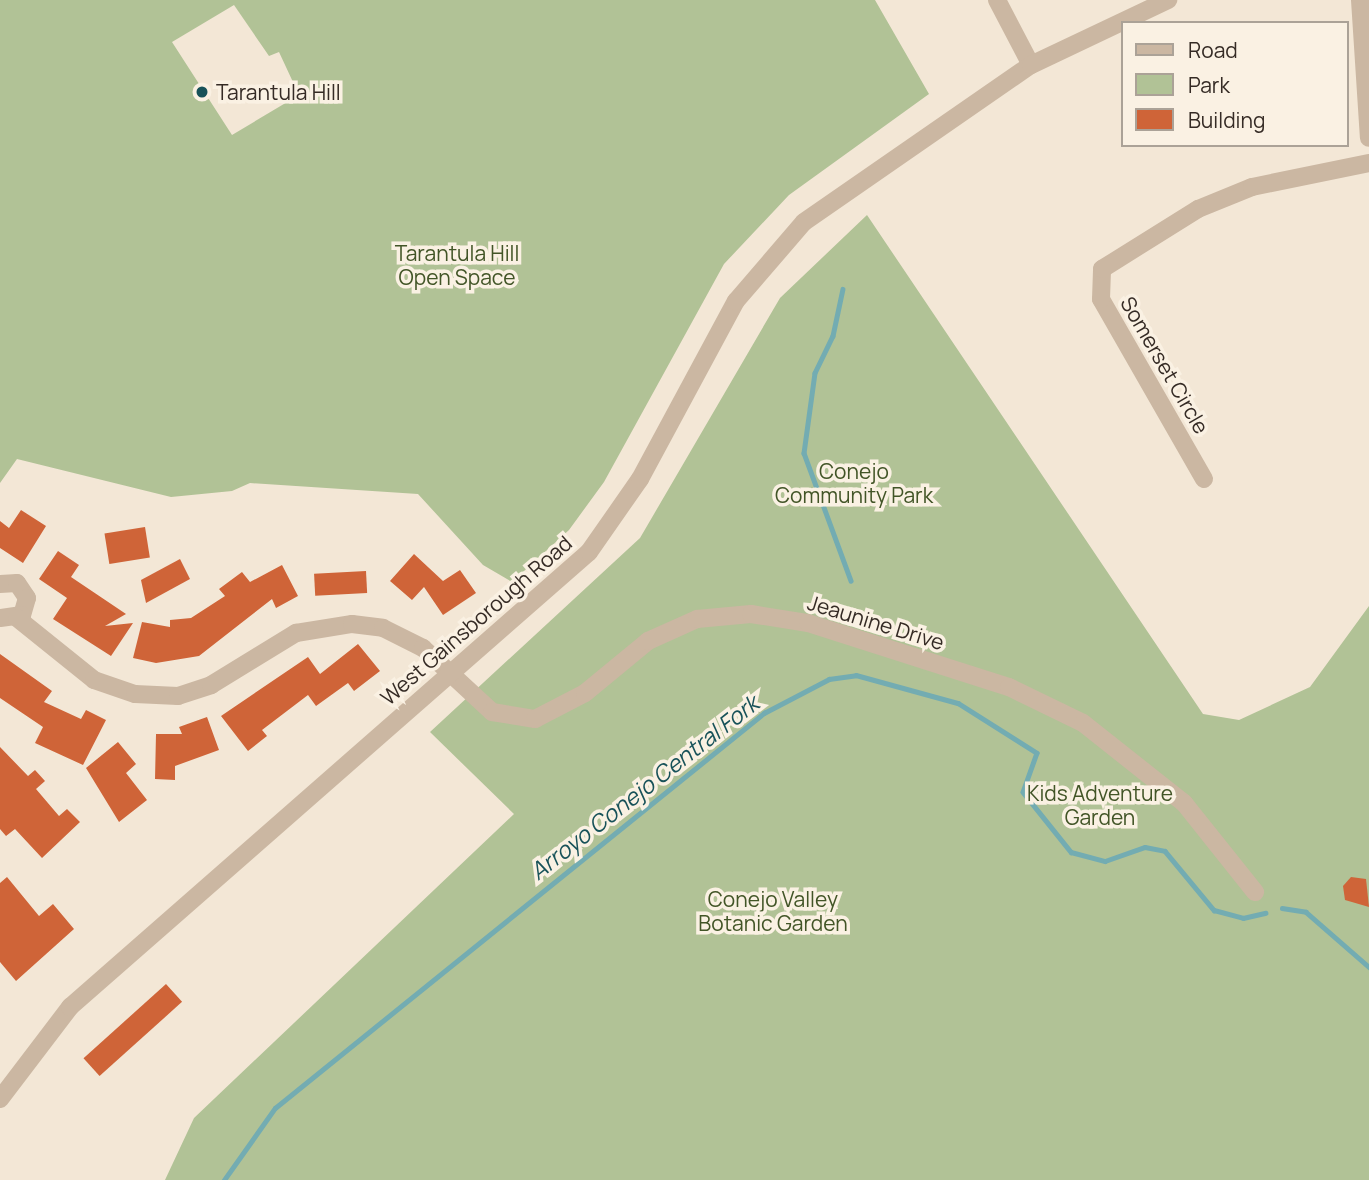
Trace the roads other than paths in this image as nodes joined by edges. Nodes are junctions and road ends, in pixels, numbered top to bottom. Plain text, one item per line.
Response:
1 (997, 0) edge
2 (1168, 0) edge
3 (1360, 0) edge
4 (1122, 21) edge
5 (1120, 22) edge
6 (1031, 65) junction
7 (1369, 138) edge
8 (1369, 163) edge
9 (1205, 479) dead end
10 (0, 584) edge
11 (8, 618) edge
12 (450, 673) junction
13 (1255, 892) dead end
14 (0, 1099) edge

1 - 6 street
2 - 4 street, West Gainsborough Road
3 - 7 street
5 - 6 street, West Gainsborough Road
6 - 12 street, West Gainsborough Road
8 - 9 street, Somerset Circle
10 - 11 street
11 - 12 street, Jeaunine Drive
12 - 13 street, Jeaunine Drive
12 - 14 street, West Gainsborough Road

